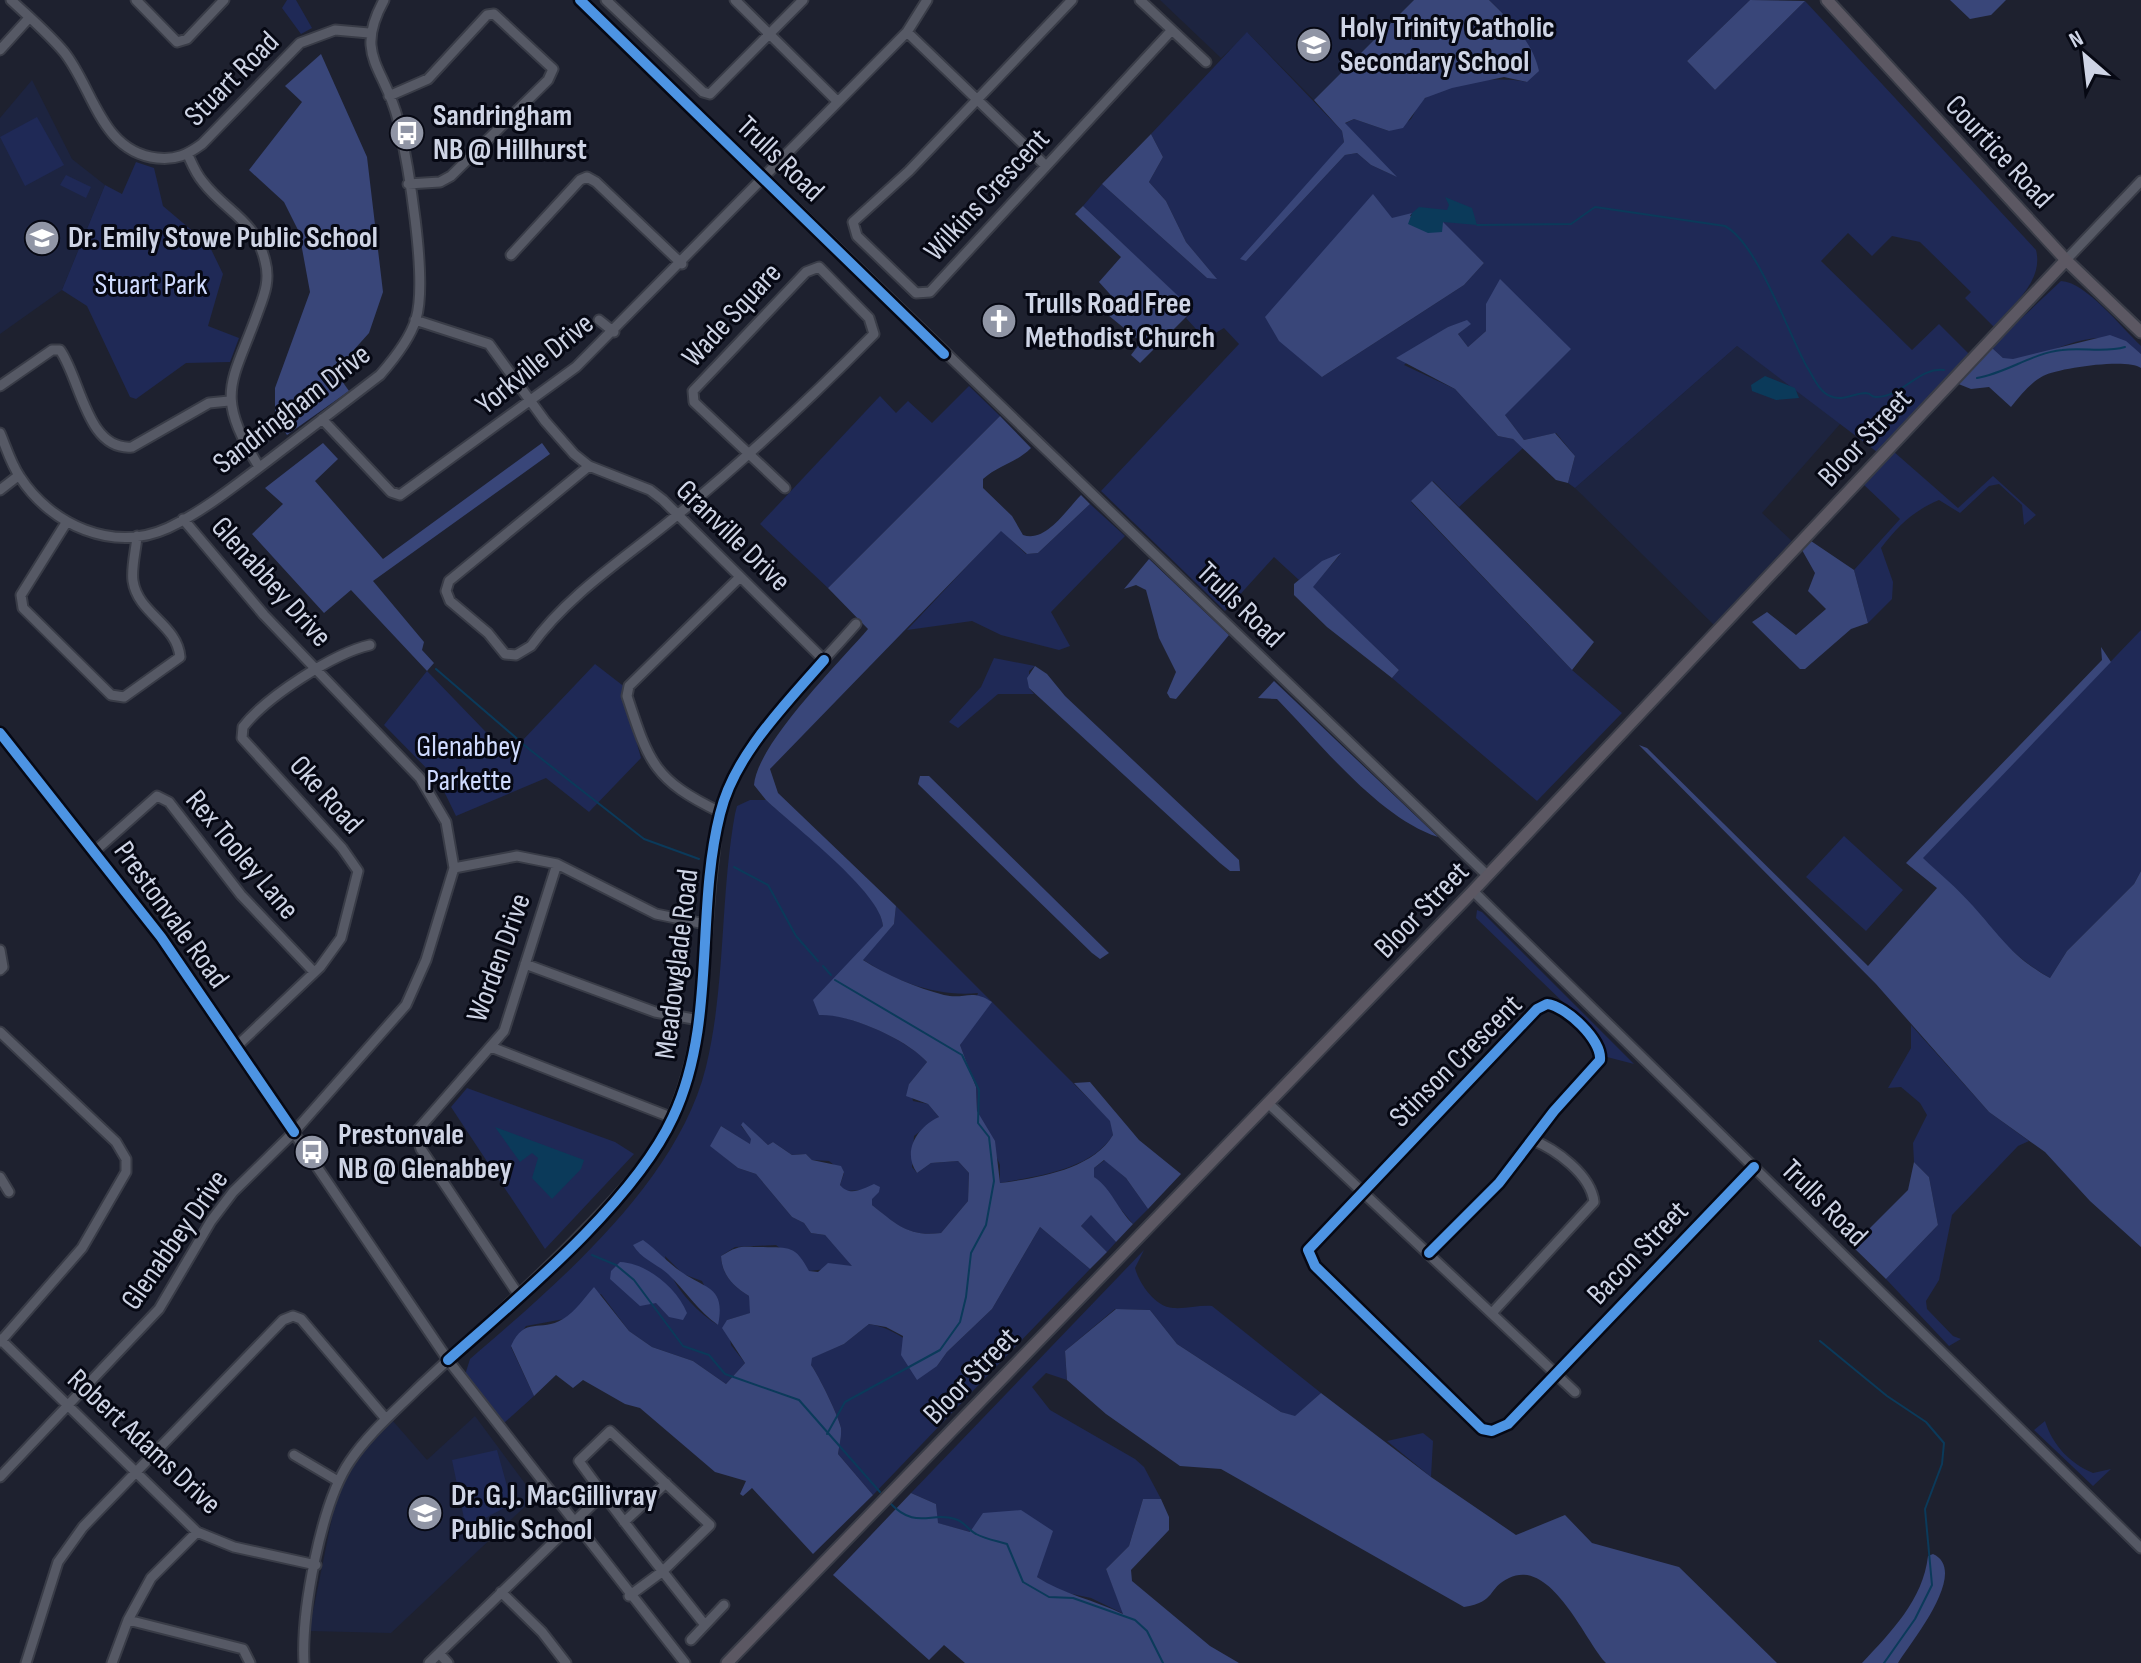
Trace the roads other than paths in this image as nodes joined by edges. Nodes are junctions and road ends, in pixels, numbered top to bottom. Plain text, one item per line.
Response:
1 (11, 0) edge
2 (136, 0) edge
3 (224, 0) edge
4 (384, 0) edge
5 (580, 0) edge
6 (606, 0) edge
7 (735, 0) edge
8 (803, 0) edge
9 (927, 0) edge
10 (1072, 0) edge
11 (1140, 0) edge
12 (1827, 0) edge
13 (29, 18) junction
14 (1171, 31) junction
15 (907, 32) junction
16 (369, 33) junction
17 (770, 34) junction
18 (0, 50) edge
19 (1206, 62) dead end
20 (389, 96) junction
21 (977, 99) junction
22 (838, 102) junction
23 (188, 155) junction
24 (1046, 166) junction
25 (766, 178) junction
26 (2141, 181) edge
27 (408, 184) junction
28 (511, 255) dead end
29 (2066, 260) junction
30 (682, 264) junction
31 (415, 320) junction
32 (599, 320) dead end
33 (614, 332) junction
34 (2141, 332) edge
35 (0, 386) edge
36 (229, 401) junction
37 (530, 402) junction
38 (322, 419) junction
39 (0, 433) edge
40 (747, 454) junction
41 (589, 466) junction
42 (259, 467) junction
43 (18, 476) junction
44 (785, 488) dead end
45 (0, 490) edge
46 (677, 516) junction
47 (183, 519) junction
48 (66, 523) junction
49 (137, 536) junction
50 (740, 577) junction
51 (856, 624) dead end
52 (370, 645) dead end
53 (824, 660) junction
54 (315, 668) junction
55 (0, 733) edge
56 (720, 812) junction
57 (95, 851) junction
58 (557, 864) junction
59 (454, 868) junction
60 (1488, 876) junction
61 (1473, 891) junction
62 (705, 924) junction
63 (0, 950) edge
64 (525, 964) junction
65 (0, 970) edge
66 (314, 972) junction
67 (699, 1020) junction
68 (0, 1032) edge
69 (237, 1046) junction
70 (491, 1047) junction
71 (1268, 1103) junction
72 (673, 1118) junction
73 (294, 1132) junction
74 (1532, 1140) junction
75 (1754, 1167) junction
76 (0, 1177) edge
77 (1362, 1190) junction
78 (9, 1192) dead end
79 (1429, 1253) junction
80 (520, 1297) junction
81 (1492, 1313) junction
82 (1, 1341) edge
83 (448, 1360) junction
84 (1556, 1373) junction
85 (1575, 1392) dead end
86 (69, 1405) junction
87 (386, 1419) junction
88 (294, 1455) dead end
89 (137, 1472) junction
90 (0, 1477) edge
91 (338, 1481) junction
92 (666, 1483) junction
93 (603, 1494) junction
94 (624, 1522) junction
95 (572, 1523) junction
96 (197, 1532) junction
97 (2141, 1548) edge
98 (316, 1565) junction
99 (663, 1571) junction
100 (501, 1592) junction
101 (629, 1596) junction
102 (724, 1605) dead end
103 (128, 1620) junction
104 (705, 1625) junction
105 (691, 1640) dead end
106 (439, 1653) junction
107 (26, 1663) edge
108 (112, 1663) edge
109 (250, 1663) edge
110 (304, 1663) edge
111 (429, 1663) edge
112 (448, 1663) edge
113 (566, 1663) edge
114 (685, 1663) edge
115 (727, 1663) edge

1 - 13 street, Stuart Road
2 - 3 street
4 - 16 street
5 - 25 street, Trulls Road
6 - 17 street
7 - 17 street
8 - 17 street
9 - 15 street, Yorkville Drive
10 - 21 street, Wilkins Crescent
11 - 14 street
12 - 29 main road, Courtice Road
13 - 18 street
13 - 23 street, Stuart Road
14 - 19 street
14 - 24 street, Wilkins Crescent
15 - 21 street
15 - 22 street, Yorkville Drive
16 - 20 street, Sandringham Drive
16 - 23 street, Stuart Road
17 - 22 street
20 - 27 street, Sandringham Drive
20 - 27 street
21 - 24 street
21 - 24 street, Wilkins Crescent
22 - 25 street, Yorkville Drive
23 - 36 street
25 - 30 street, Yorkville Drive
25 - 60 street, Trulls Road
26 - 29 street, Bloor Street
27 - 31 street, Sandringham Drive
28 - 30 street
29 - 34 main road, Courtice Road
29 - 60 main road, Bloor Street
30 - 33 street, Yorkville Drive
31 - 37 street, Granville Drive
31 - 38 street, Sandringham Drive
32 - 33 street
33 - 37 street, Yorkville Drive
35 - 36 street
36 - 42 street
37 - 38 street, Yorkville Drive
37 - 41 street, Granville Drive
38 - 42 street, Sandringham Drive
39 - 43 street, Sandringham Drive
40 - 40 street, Wade Square
40 - 44 street
40 - 46 street, Wade Square
41 - 46 street, Granville Drive
41 - 46 street, Wade Square
42 - 47 street, Sandringham Drive
43 - 45 street
43 - 48 street, Sandringham Drive
46 - 50 street, Granville Drive
47 - 49 street, Sandringham Drive
47 - 54 street, Glenabbey Drive
48 - 49 street, Sandringham Drive
48 - 49 street
50 - 53 street, Granville Drive
50 - 56 street
51 - 53 street, Meadowglade Road
52 - 54 street
53 - 56 street, Meadowglade Road
54 - 59 street, Glenabbey Drive
54 - 66 street, Oke Road
55 - 57 street, Prestonvale Road
56 - 62 street, Meadowglade Road
57 - 66 street, Rex Tooley Lane
57 - 69 street, Prestonvale Road
58 - 59 street
58 - 62 street
58 - 64 street, Worden Drive
59 - 73 street, Glenabbey Drive
60 - 61 main road, Bloor Street
61 - 71 main road, Bloor Street
61 - 75 street, Trulls Road
62 - 67 street, Meadowglade Road
63 - 65 street
64 - 67 street
64 - 70 street, Worden Drive
66 - 69 street, Oke Road
67 - 72 street, Meadowglade Road
68 - 82 street
69 - 73 street, Prestonvale Road
70 - 72 street
70 - 80 street, Worden Drive
71 - 77 street
71 - 115 main road, Bloor Street
72 - 80 street, Meadowglade Road
73 - 83 street, Prestonvale Road
73 - 86 street, Glenabbey Drive
74 - 77 street, Stinson Crescent
74 - 79 street, Stinson Crescent
74 - 81 street
75 - 84 street, Bacon Street
75 - 97 street, Trulls Road
76 - 78 street
77 - 79 street
77 - 84 street, Bacon Street
79 - 81 street
80 - 83 street, Meadowglade Road
81 - 84 street
82 - 86 street, Robert Adams Drive
83 - 87 street, Meadowglade Road
83 - 95 street, Prestonvale Road
84 - 85 street
86 - 89 street, Robert Adams Drive
86 - 90 street, Glenabbey Drive
87 - 89 street
87 - 91 street, Meadowglade Road
88 - 91 street
89 - 96 street, Robert Adams Drive
89 - 107 street
91 - 98 street, Meadowglade Road
92 - 93 street
92 - 94 street
92 - 99 street
93 - 94 street
93 - 95 street
94 - 99 street
95 - 100 street
95 - 101 street, Prestonvale Road
96 - 98 street, Robert Adams Drive
96 - 103 street
98 - 110 street, Meadowglade Road
99 - 101 street
99 - 104 street
100 - 106 street
100 - 113 street
101 - 114 street, Prestonvale Road
102 - 104 street
103 - 108 street
103 - 109 street
104 - 105 street
106 - 111 street
106 - 112 street

